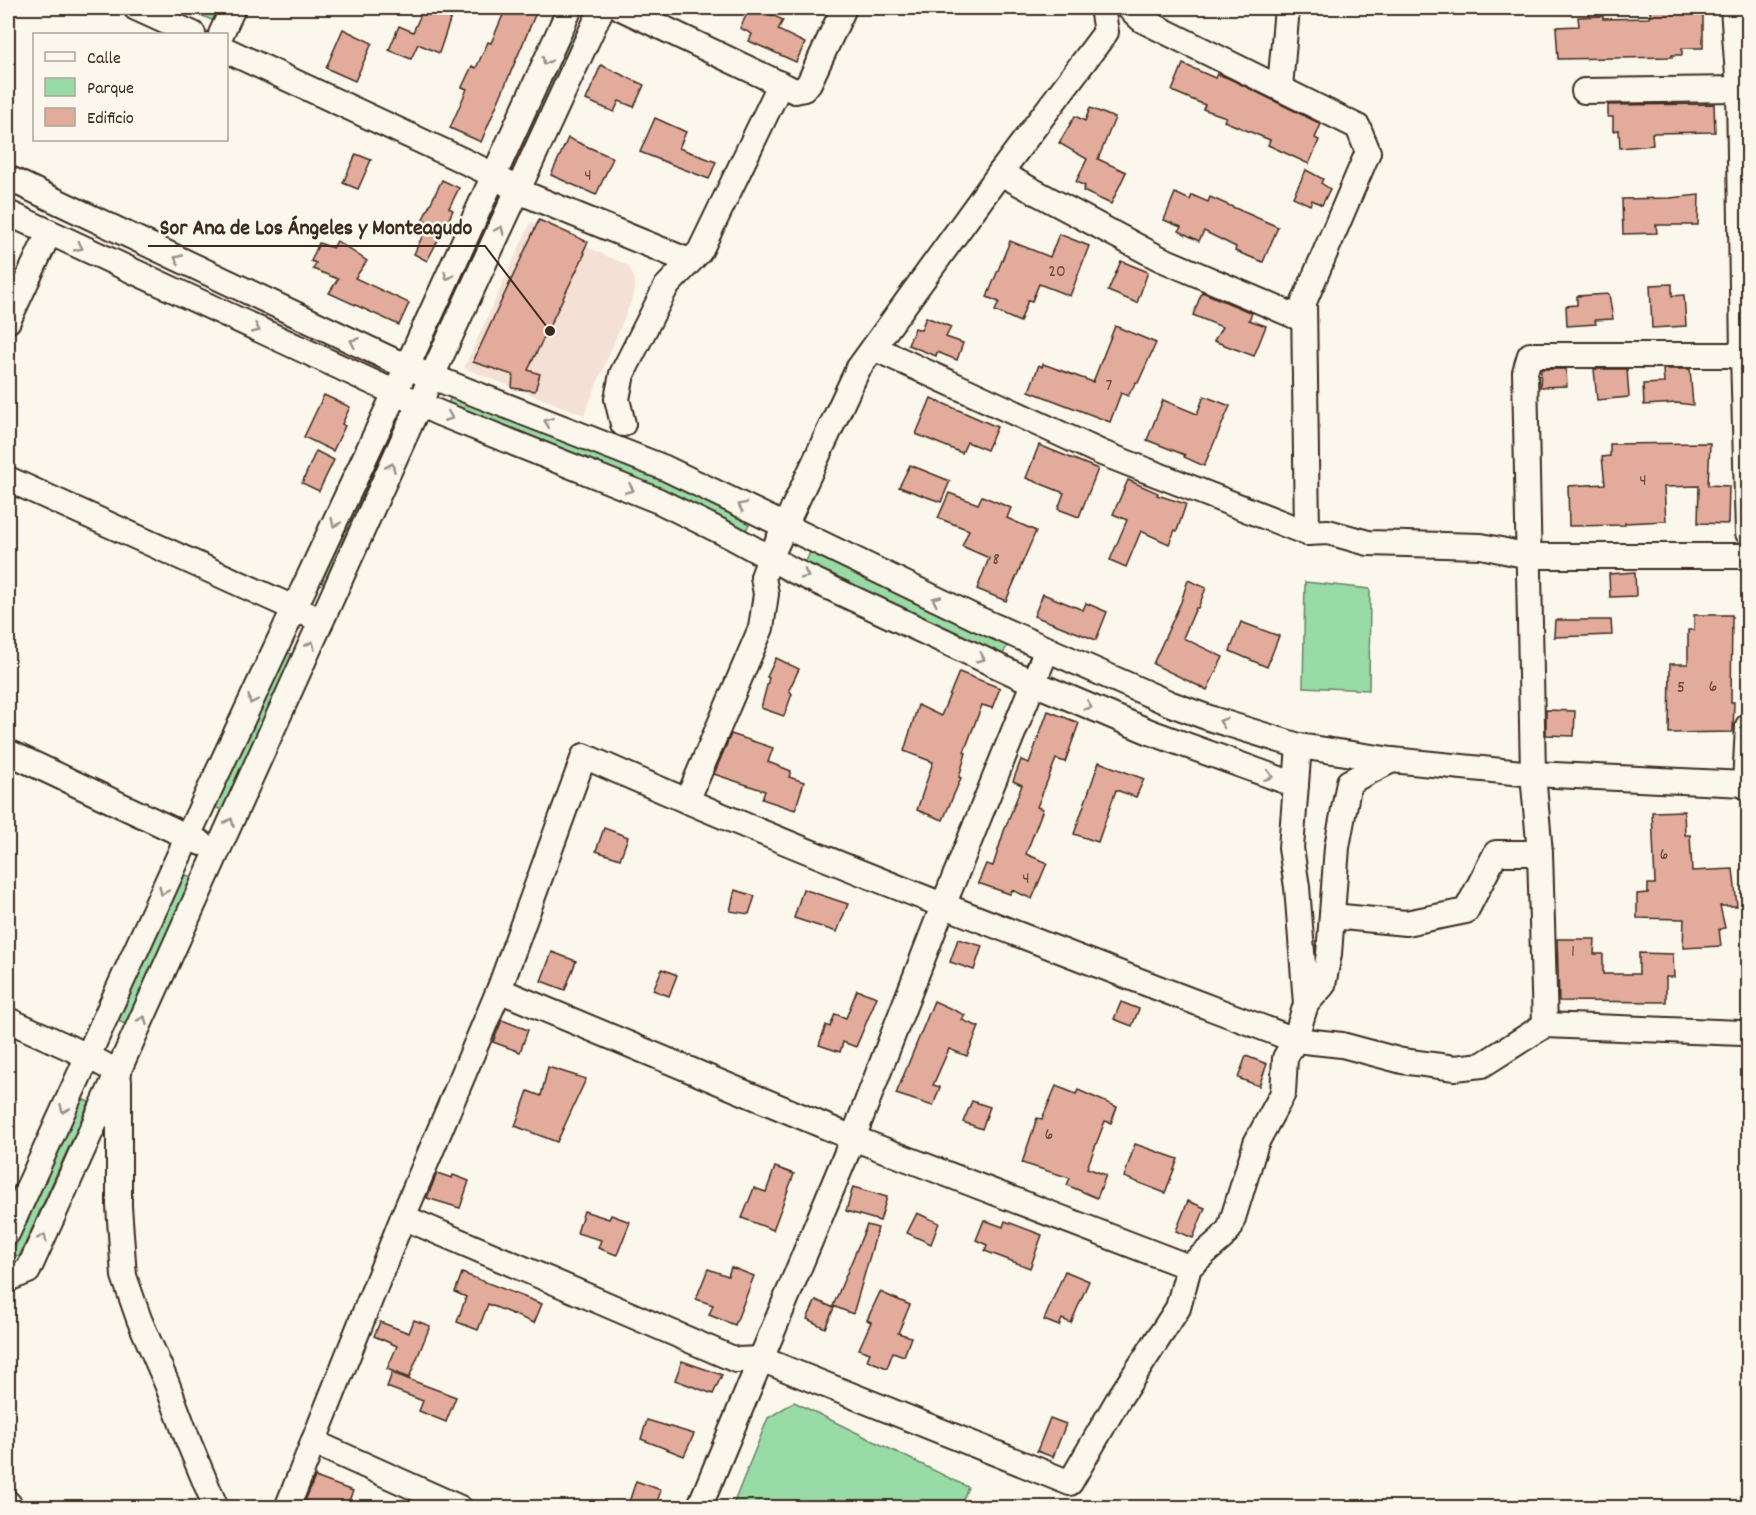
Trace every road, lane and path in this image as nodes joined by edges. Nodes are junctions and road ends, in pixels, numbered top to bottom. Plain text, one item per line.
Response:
1 (136, 8) edge
2 (233, 8) edge
3 (570, 8) edge
4 (602, 8) edge
5 (621, 8) edge
6 (844, 8) edge
7 (1102, 8) edge
8 (1287, 8) edge
9 (1733, 8) edge
10 (1140, 12) edge
11 (191, 33) edge
12 (221, 33) edge
13 (228, 51) edge
14 (780, 85) junction
15 (1280, 87) junction
16 (1739, 89) junction
17 (1584, 91) dead end
18 (1000, 173) junction
19 (494, 175) junction
20 (8, 178) edge
21 (519, 191) junction
22 (8, 213) edge
23 (49, 233) junction
24 (689, 261) junction
25 (1304, 320) junction
26 (8, 321) edge
27 (874, 348) junction
28 (1743, 355) junction
29 (407, 367) junction
30 (431, 378) junction
31 (395, 393) junction
32 (420, 404) junction
33 (623, 424) dead end
34 (8, 479) edge
35 (784, 526) junction
36 (1307, 533) junction
37 (1749, 533) edge
38 (1529, 556) junction
39 (1749, 556) edge
40 (770, 558) junction
41 (294, 609) junction
42 (322, 620) junction
43 (1047, 649) junction
44 (1034, 683) junction
45 (1749, 726) edge
46 (1299, 746) junction
47 (8, 752) edge
48 (1392, 760) junction
49 (1533, 774) junction
50 (1296, 785) junction
51 (1747, 786) edge
52 (687, 801) junction
53 (187, 838) junction
54 (218, 850) junction
55 (1540, 853) junction
56 (943, 906) junction
57 (1332, 916) junction
58 (499, 990) junction
59 (1306, 1004) junction
60 (8, 1020) edge
61 (1545, 1025) junction
62 (1741, 1033) dead end
63 (1295, 1040) junction
64 (88, 1056) junction
65 (119, 1073) junction
66 (853, 1138) junction
67 (403, 1217) junction
68 (8, 1232) edge
69 (1189, 1267) junction
70 (8, 1279) edge
71 (761, 1359) junction
72 (313, 1442) junction
73 (8, 1503) edge
74 (12, 1508) edge
75 (216, 1508) edge
76 (287, 1508) edge
77 (460, 1508) edge
78 (699, 1508) edge

1 - 11 street
2 - 12 street
3 -> 19 street
4 - 21 street
5 - 14 street
6 - 14 street
7 - 18 street
8 - 15 street
9 - 16 street
10 - 15 street
13 - 19 street
14 - 24 street
15 - 25 street
16 - 17 street
16 - 28 street
18 - 25 street
18 - 27 street
19 - 21 street
19 -> 29 street
29 -> 20 street
21 - 24 street
30 -> 21 street
22 - 23 street
23 - 26 street
23 -> 31 street
24 - 33 street
25 - 36 street
27 - 35 street
27 - 36 street
28 - 37 street
28 - 38 street
29 - 30 street
29 - 31 street
30 - 32 street
35 -> 30 street
31 - 32 street
31 -> 41 street
32 -> 40 street
42 -> 32 street
34 - 41 street
35 - 40 street
43 -> 35 street
36 - 38 street
38 - 39 street
38 - 49 street
40 -> 44 street
40 - 52 street
41 - 42 street
41 -> 53 street
54 -> 42 street
43 - 44 street
46 -> 43 street
44 -> 50 street
44 - 56 street
45 - 51 street
46 - 48 street
46 - 50 street
47 - 53 street
48 - 49 street
48 - 57 street
49 - 51 street
49 - 55 street
50 - 59 street
52 - 56 street
52 - 58 street
53 - 54 street
53 -> 64 street
65 -> 54 street
55 - 57 street
55 - 61 street
56 - 63 street
56 - 66 street
57 - 59 street
58 - 66 street
58 - 67 street
59 - 63 street
60 - 64 street
61 - 62 street
61 - 63 street
63 - 69 street
64 - 65 street
64 -> 68 street
70 -> 65 street
65 - 75 street
66 - 69 street
66 - 71 street
67 - 71 street
67 - 72 street
69 - 71 street
71 - 78 street
72 - 76 street
72 - 77 street
73 - 74 street

